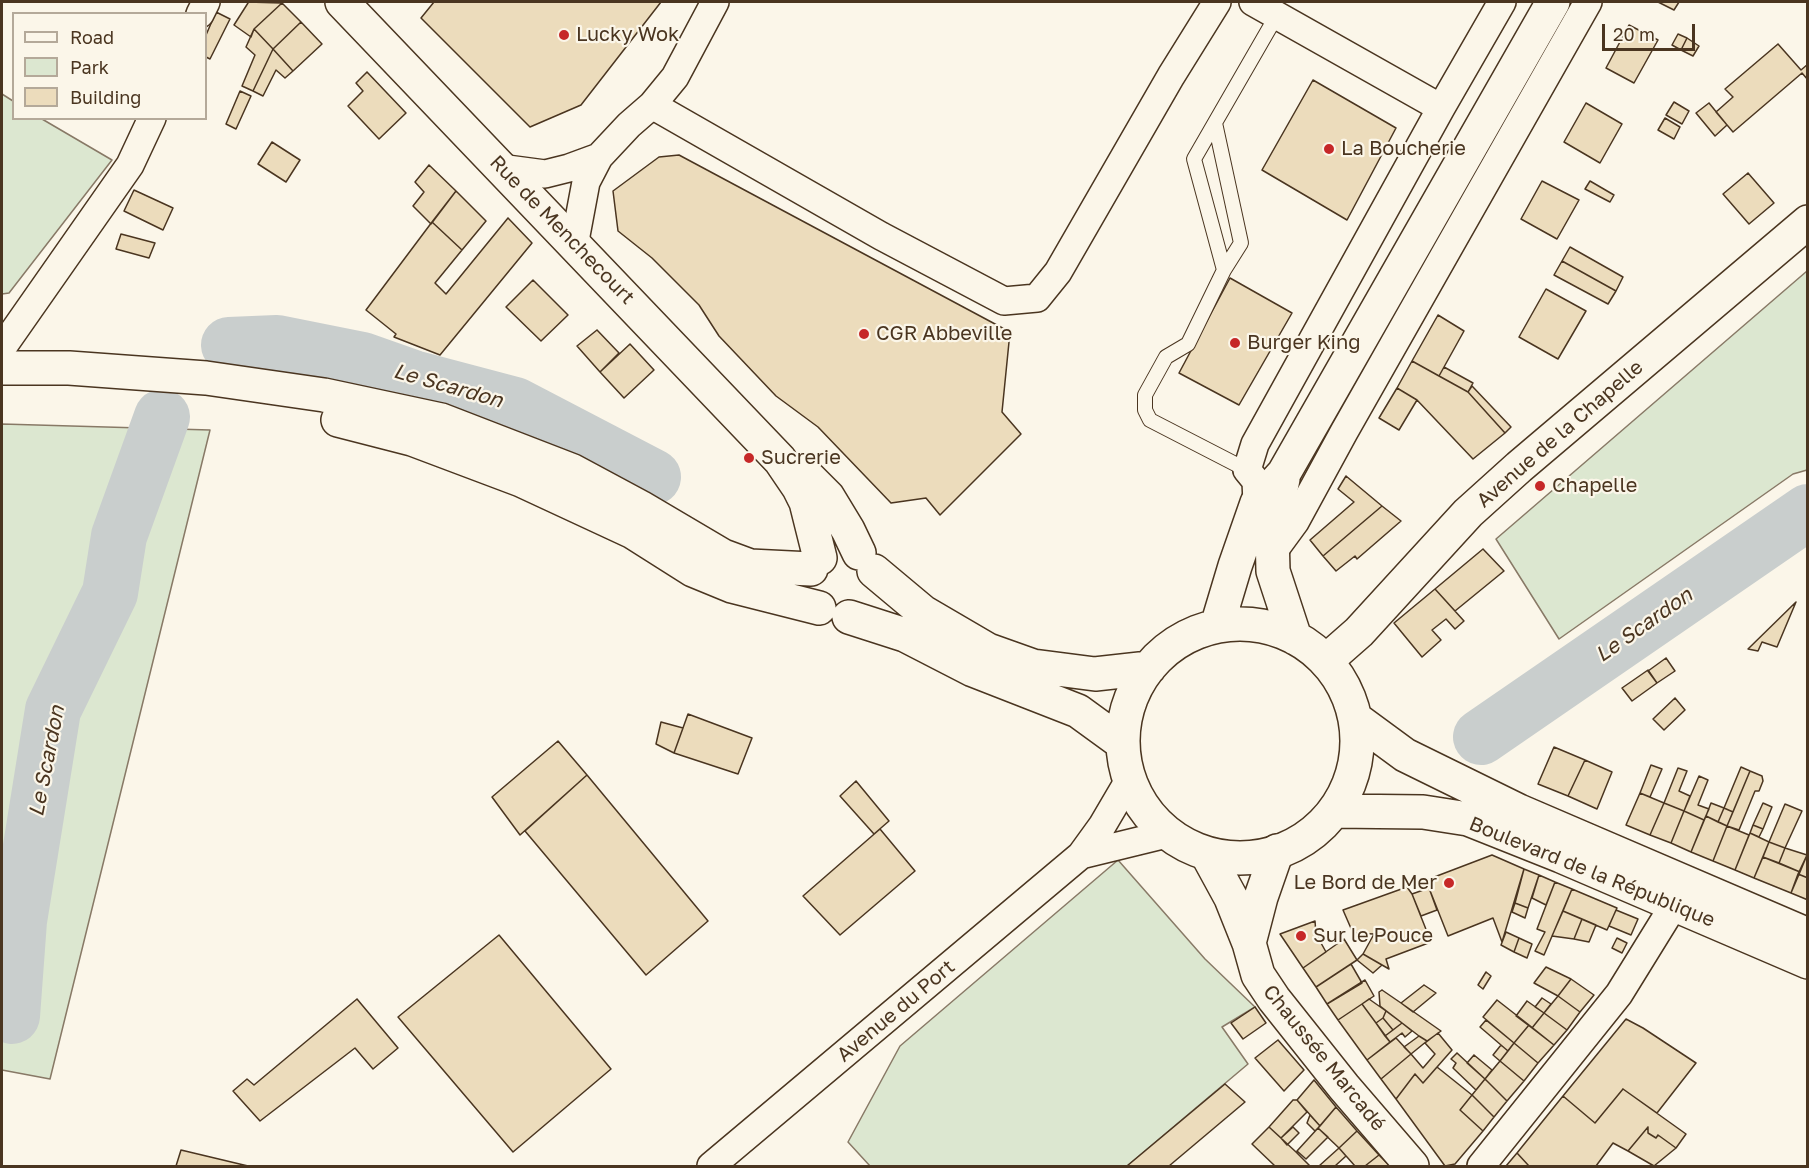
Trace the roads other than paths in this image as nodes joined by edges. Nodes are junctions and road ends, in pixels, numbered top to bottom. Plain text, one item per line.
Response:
1 (342, 2) edge
2 (715, 2) edge
3 (1217, 2) edge
4 (1253, 2) edge
5 (1502, 2) edge
6 (1553, 2) edge
7 (1588, 2) edge
8 (1277, 15) junction
9 (652, 105) junction
10 (1441, 108) junction
11 (151, 120) edge
12 (1215, 123) junction
13 (599, 157) junction
14 (500, 168) junction
15 (1808, 222) edge
16 (574, 246) junction
17 (1224, 270) junction
18 (2, 348) edge
19 (58, 367) junction
20 (2, 368) edge
21 (780, 460) junction
22 (1247, 470) junction
23 (1284, 473) junction
24 (1257, 503) junction
25 (1273, 552) junction
26 (867, 562) junction
27 (815, 564) junction
28 (834, 613) junction
29 (1217, 626) junction
30 (1295, 638) junction
31 (1326, 661) junction
32 (1149, 668) junction
33 (1356, 719) junction
34 (1122, 743) junction
35 (1129, 780) junction
36 (1334, 811) junction
37 (1167, 834) junction
38 (1277, 851) junction
39 (1207, 854) junction
40 (1081, 855) junction
41 (1674, 905) junction
42 (1808, 935) edge
43 (1249, 943) junction
44 (1808, 962) edge
45 (711, 1167) edge
46 (1412, 1167) edge
47 (1481, 1167) edge

1 - 14 main road, Rue de Menchecourt
2 - 9 street
3 - 9 street
4 - 8 street
5 - 10 street
6 - 23 main road
7 - 25 street
8 - 10 street
8 - 12 lane
9 - 13 street
10 - 22 street
11 - 18 street
12 - 17 lane
12 - 17 lane
13 - 14 street
13 - 16 street
14 - 16 main road, Rue de Menchecourt
15 - 31 main road, Avenue de la Chapelle
16 - 21 main road, Rue de Menchecourt
17 - 22 lane
19 - 20 main road
19 - 27 main road
19 - 28 main road
21 - 26 main road, Rue de Menchecourt
21 - 27 main road, Rue de Menchecourt
22 - 24 street
23 - 24 main road
23 - 25 main road
24 - 29 main road
25 - 30 main road
26 - 27 main road
26 - 28 main road
26 - 32 main road
27 - 28 main road
28 - 34 main road
29 - 30 main road
29 - 32 main road
30 - 31 main road
31 - 33 main road
32 - 34 main road
33 - 36 main road
33 - 42 main road, Boulevard de la République
34 - 35 main road
35 - 37 main road
35 - 40 street, Avenue du Port
36 - 38 main road
36 - 41 main road, Boulevard de la République
37 - 39 main road
37 - 40 street, Avenue du Port
38 - 39 main road
38 - 43 main road
39 - 43 main road, Chaussée Marcadé
40 - 45 street, Avenue du Port
41 - 44 main road, Boulevard de la République
41 - 47 street
43 - 46 main road, Chaussée Marcadé

